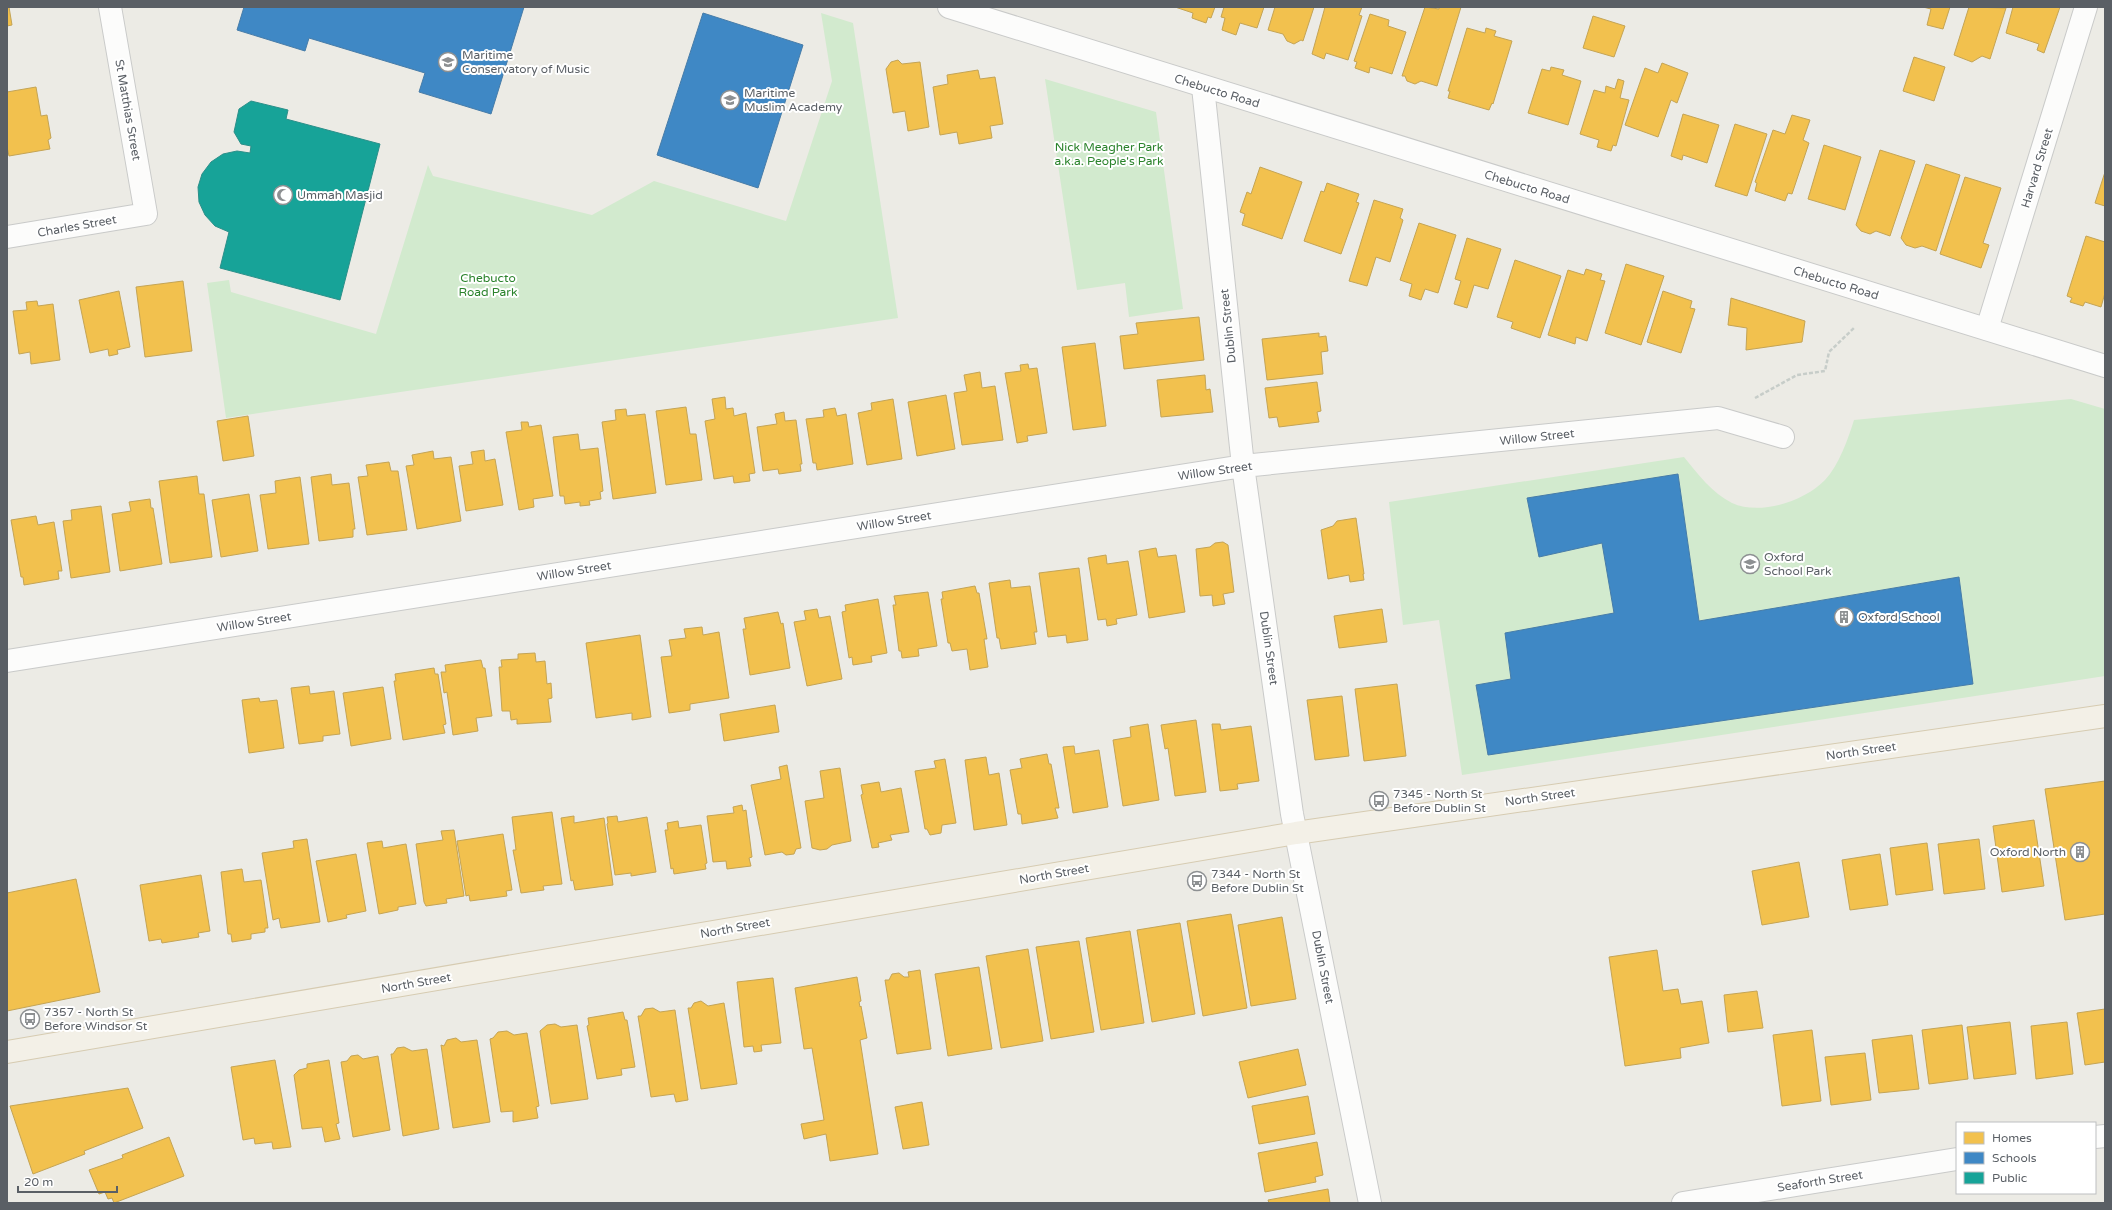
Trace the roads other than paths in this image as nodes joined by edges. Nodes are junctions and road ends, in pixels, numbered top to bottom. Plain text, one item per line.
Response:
1 (110, 7) edge
2 (949, 7) edge
3 (2086, 7) edge
4 (1203, 87) junction
5 (146, 214) joint
6 (7, 237) edge
7 (1987, 330) junction
8 (2105, 366) edge
9 (1784, 437) dead end
10 (1243, 466) junction
11 (7, 661) edge
12 (2105, 716) edge
13 (1296, 832) junction
14 (7, 1052) edge
15 (1956, 1160) edge
16 (1370, 1203) edge
17 (1684, 1203) edge

1 - 5 street, St Matthias Street
2 - 4 street, Chebucto Road
3 - 7 street, Harvard Street
4 - 7 street, Chebucto Road
4 - 10 street, Dublin Street
5 - 6 street, Charles Street
7 - 8 street, Chebucto Road
9 - 10 street, Willow Street
10 - 11 street, Willow Street
10 - 13 street, Dublin Street
12 - 13 main road, North Street
13 - 14 main road, North Street
13 - 16 street, Dublin Street
15 - 17 street, Seaforth Street

